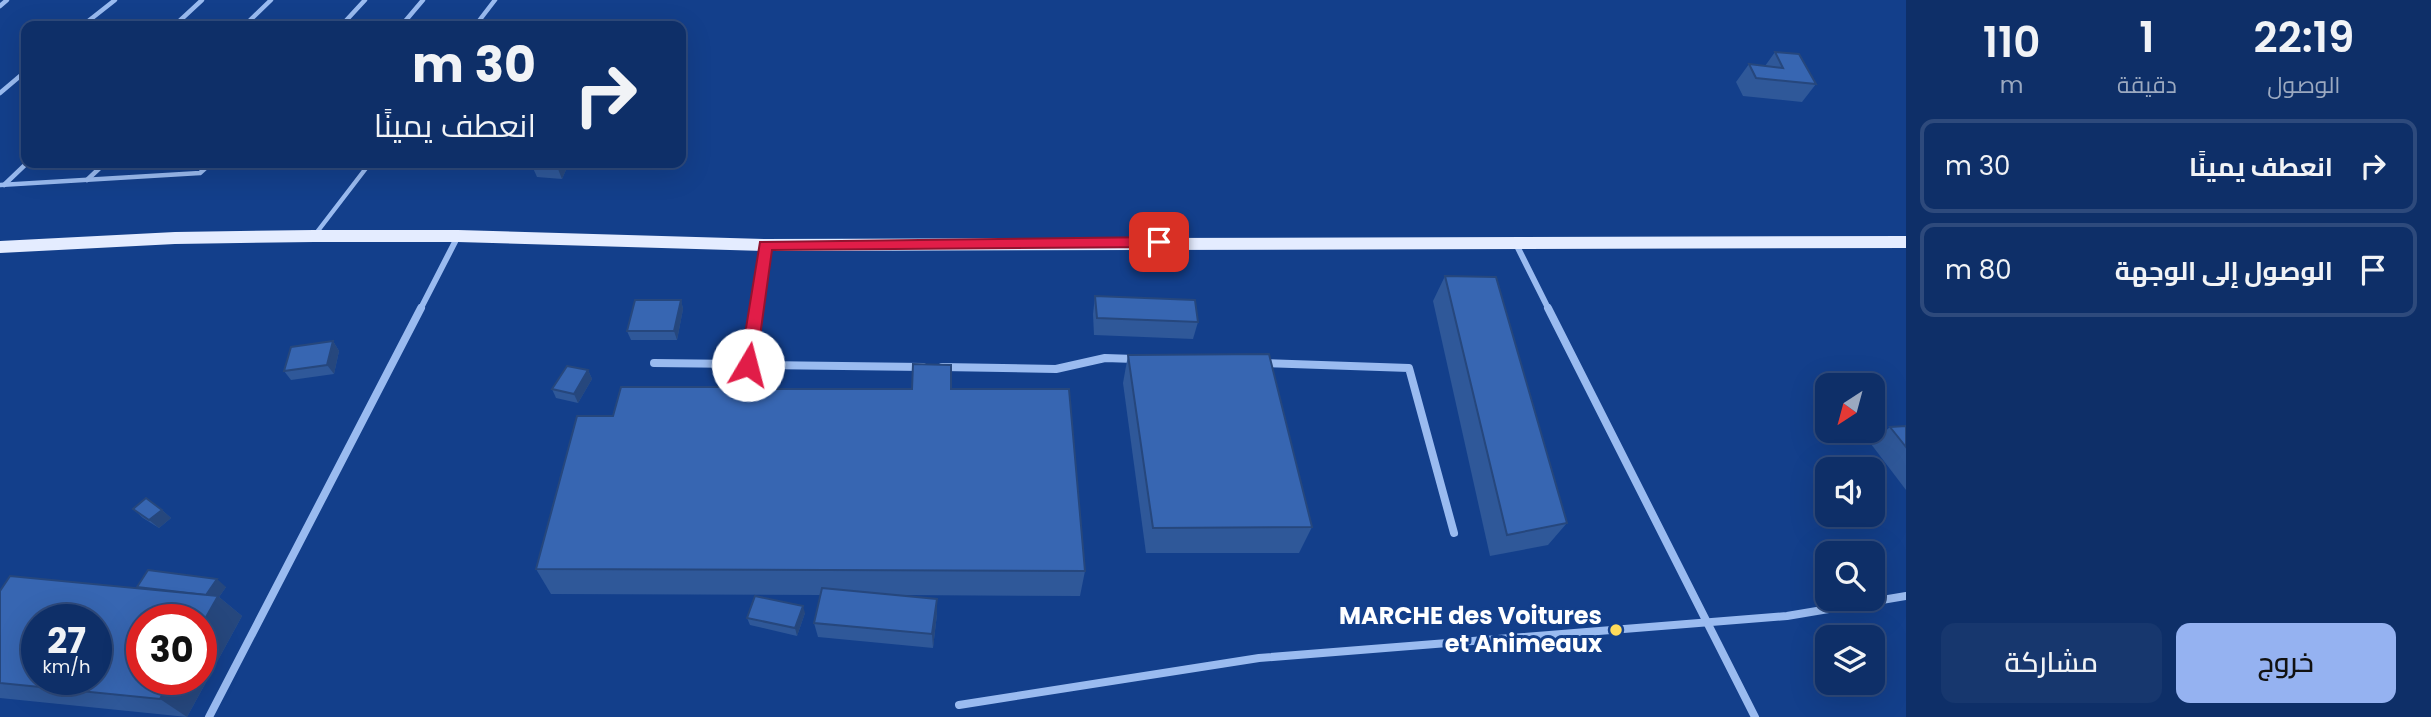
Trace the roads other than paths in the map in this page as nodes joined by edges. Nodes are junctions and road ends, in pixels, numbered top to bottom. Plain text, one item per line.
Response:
1 (7, 0) edge
2 (115, 0) edge
3 (202, 0) edge
4 (271, 0) edge
5 (365, 0) edge
6 (423, 0) edge
7 (495, 0) edge
8 (0, 6) edge
9 (88, 21) edge
10 (179, 21) edge
11 (249, 21) edge
12 (346, 21) edge
13 (405, 21) edge
14 (479, 21) edge
15 (21, 75) edge
16 (0, 93) edge
17 (21, 168) edge
18 (100, 168) edge
19 (206, 168) edge
20 (366, 168) edge
21 (87, 180) junction
22 (2, 185) edge
23 (314, 236) junction
24 (458, 236) junction
25 (1906, 242) edge
26 (1516, 244) junction
27 (765, 245) junction
28 (0, 247) edge
29 (1147, 359) edge
30 (654, 363) dead end
31 (1257, 363) edge
32 (748, 365) junction
33 (1454, 533) dead end
34 (1906, 596) edge
35 (1705, 621) junction
36 (959, 705) dead end
37 (209, 717) edge
38 (1755, 717) edge

1 - 8 lane
2 - 9 lane
3 - 10 lane
4 - 11 lane
5 - 12 lane
6 - 13 lane
7 - 14 lane
15 - 16 lane
17 - 22 lane
18 - 21 lane
19 - 21 lane
20 - 23 lane
21 - 22 lane
23 - 24 main road
23 - 28 main road
24 - 27 main road
24 - 37 street
25 - 26 main road
26 - 27 main road
26 - 35 street
27 - 32 street
29 - 32 street
30 - 32 street
31 - 33 street
34 - 35 street
35 - 36 street
35 - 38 street

